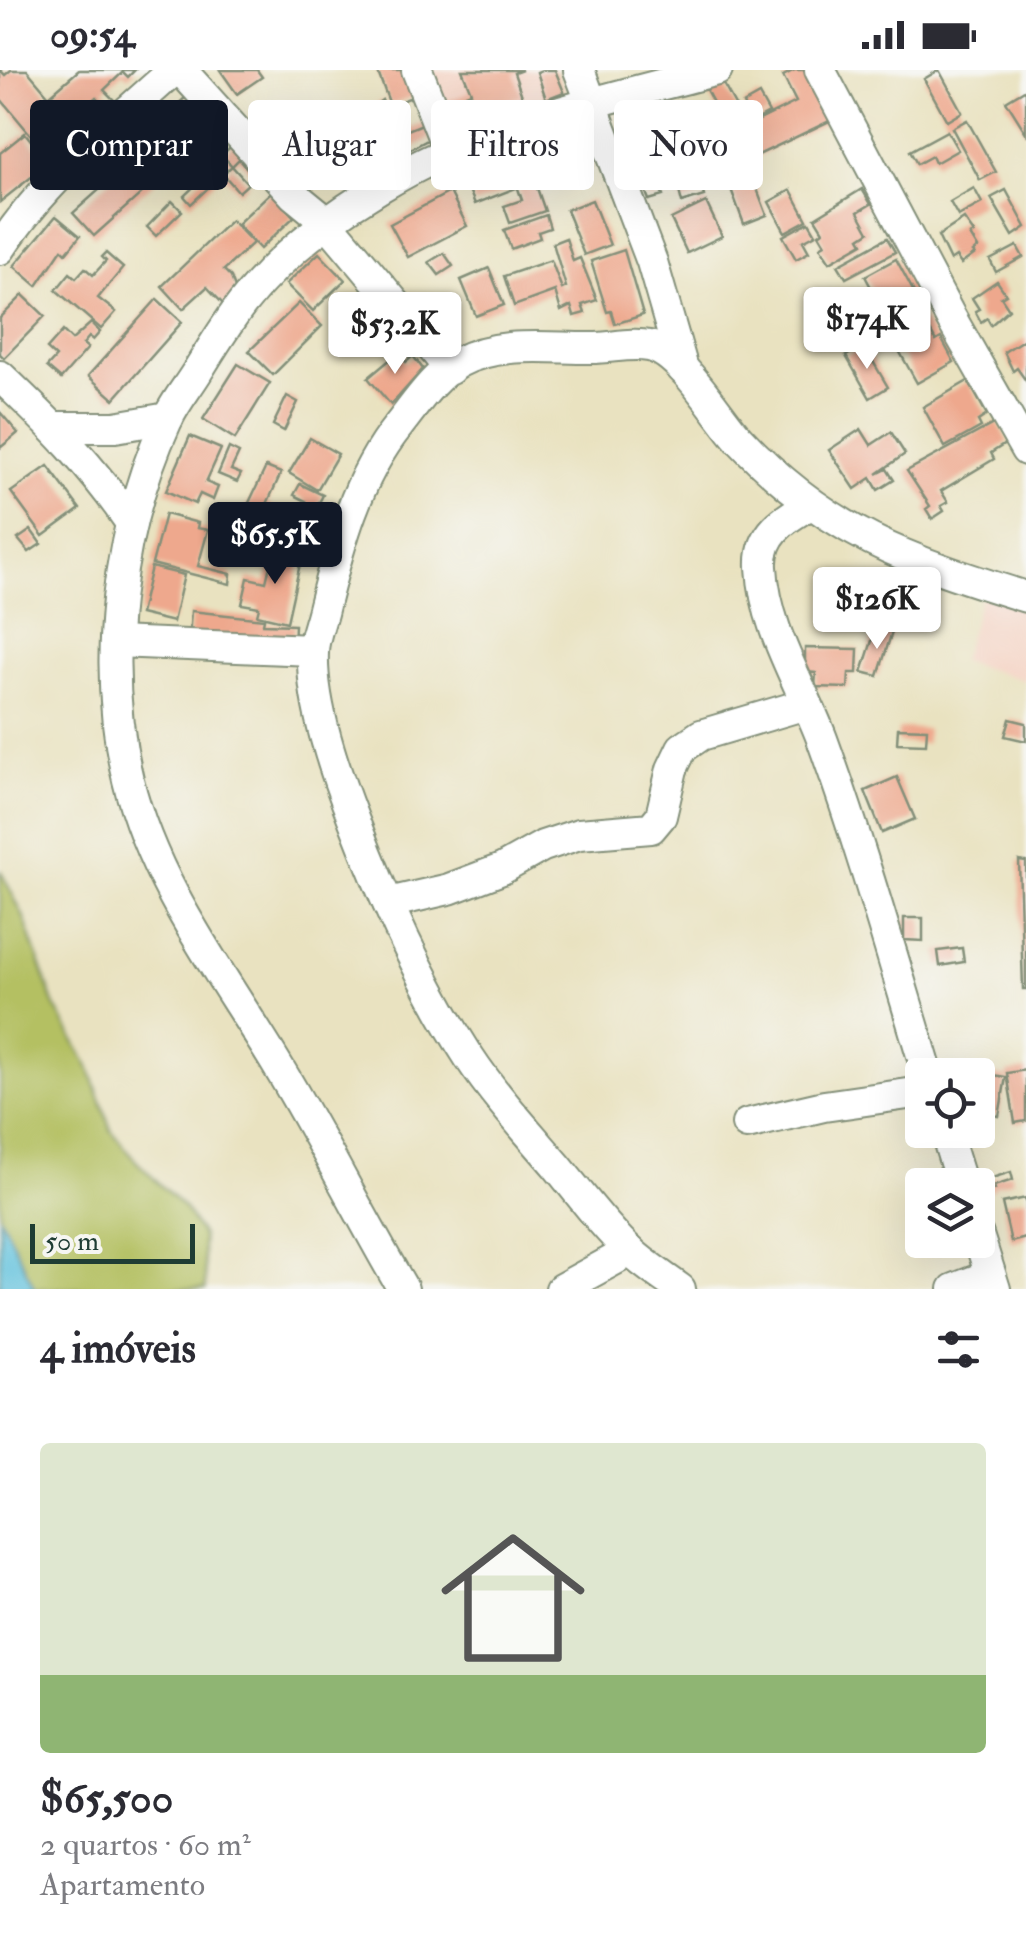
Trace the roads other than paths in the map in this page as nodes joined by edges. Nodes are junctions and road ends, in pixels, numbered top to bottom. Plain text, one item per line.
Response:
1 (178, 70) edge
2 (417, 70) edge
3 (579, 70) edge
4 (717, 70) edge
5 (820, 70) edge
6 (591, 100) edge
7 (594, 105) edge
8 (431, 106) edge
9 (594, 108) edge
10 (431, 161) edge
11 (327, 222) junction
12 (0, 249) edge
13 (450, 369) junction
14 (684, 370) junction
15 (0, 376) edge
16 (168, 418) junction
17 (56, 428) junction
18 (1026, 450) edge
19 (810, 504) junction
20 (131, 523) junction
21 (1026, 596) edge
22 (115, 642) junction
23 (312, 650) junction
24 (806, 704) junction
25 (388, 903) junction
26 (923, 1058) edge
27 (905, 1094) edge
28 (747, 1124) dead end
29 (630, 1252) junction
30 (985, 1258) edge
31 (992, 1282) edge
32 (404, 1289) edge
33 (561, 1289) edge
34 (680, 1289) edge
35 (954, 1289) edge

1 - 11 street
1 - 12 street
2 - 8 street
3 - 6 street
4 - 7 street
5 - 18 street
9 - 14 street
10 - 11 street
11 - 13 street
11 - 16 street
13 - 14 street
13 - 23 street
14 - 19 street
15 - 17 street
16 - 17 street
16 - 20 street
17 - 20 street
19 - 21 street
19 - 24 street
20 - 22 street
22 - 23 street
22 - 32 street
23 - 25 street
24 - 25 street
24 - 26 street
25 - 29 street
27 - 28 street
29 - 33 street
29 - 34 street
30 - 31 street
31 - 35 street

